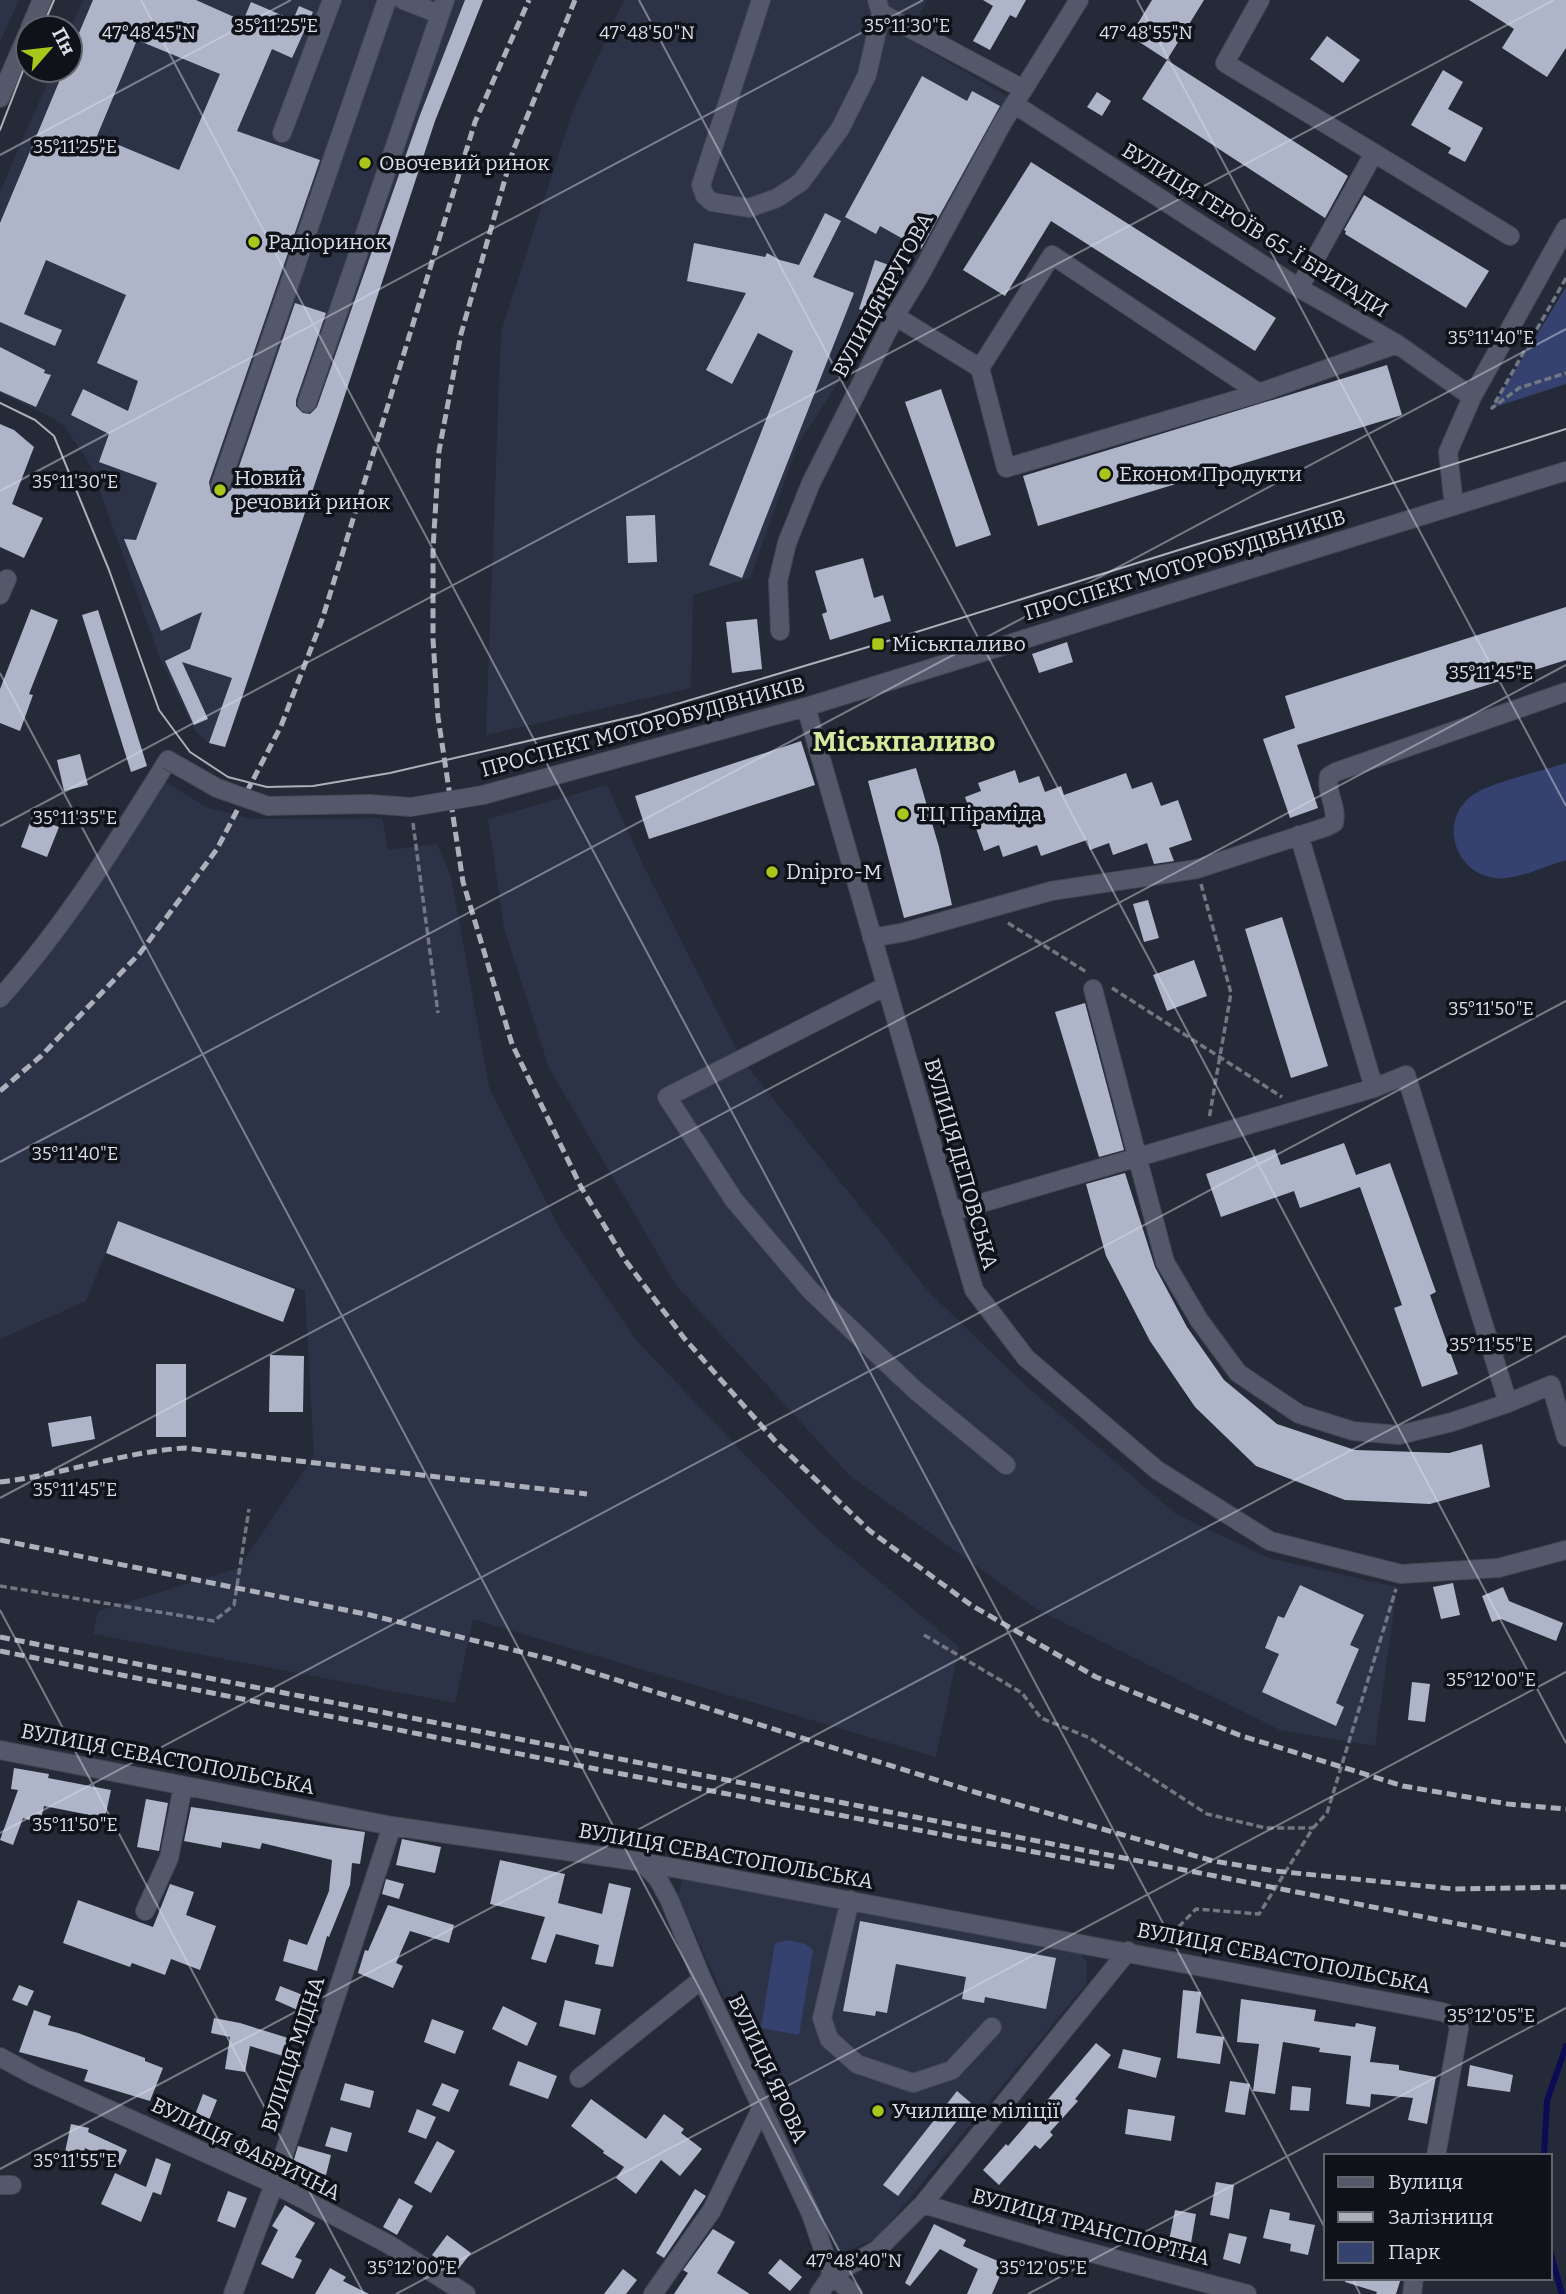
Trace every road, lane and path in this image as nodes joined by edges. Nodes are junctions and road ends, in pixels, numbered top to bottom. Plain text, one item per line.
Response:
1 (332, 0) edge
2 (387, 0) edge
3 (403, 0) edge
4 (761, 0) edge
5 (1079, 0) edge
6 (1260, 0) edge
7 (879, 6) edge
8 (442, 7) edge
9 (14, 65) edge
10 (1018, 96) junction
11 (0, 98) edge
12 (282, 133) dead end
13 (1374, 153) junction
14 (1566, 228) edge
15 (1510, 236) dead end
16 (1566, 278) edge
17 (1299, 288) junction
18 (895, 316) junction
19 (1397, 344) junction
20 (980, 368) junction
21 (1566, 373) edge
22 (1259, 393) junction
23 (1472, 397) junction
24 (307, 403) dead end
25 (1566, 471) edge
26 (219, 486) dead end
27 (1454, 506) junction
28 (780, 631) dead end
29 (1566, 692) edge
30 (806, 707) junction
31 (411, 807) junction
32 (1299, 835) junction
33 (1197, 869) junction
34 (987, 909) junction
35 (872, 937) junction
36 (1096, 983) junction
37 (886, 986) junction
38 (0, 998) edge
39 (438, 1013) dead end
40 (1221, 1058) junction
41 (1374, 1088) junction
42 (1302, 1109) junction
43 (1206, 1138) junction
44 (1137, 1158) junction
45 (951, 1212) junction
46 (1559, 1383) edge
47 (1508, 1403) junction
48 (1566, 1437) edge
49 (1006, 1465) dead end
50 (249, 1509) dead end
51 (1566, 1550) edge
52 (1401, 1574) junction
53 (0, 1586) edge
54 (924, 1635) dead end
55 (0, 1750) edge
56 (183, 1786) junction
57 (392, 1826) junction
58 (1313, 1828) junction
59 (642, 1862) junction
60 (850, 1900) junction
61 (145, 1911) dead end
62 (1128, 1951) junction
63 (1150, 1956) junction
64 (702, 1979) junction
65 (992, 2026) dead end
66 (0, 2057) edge
67 (579, 2078) dead end
68 (761, 2109) junction
69 (1436, 2154) edge
70 (274, 2184) junction
71 (923, 2204) junction
72 (832, 2275) junction
73 (233, 2294) edge
74 (466, 2294) edge
75 (653, 2294) edge
76 (818, 2294) edge
77 (853, 2294) edge
78 (1247, 2294) edge

1 - 12 street
2 - 26 street
3 - 8 street
4 - 7 street
5 - 10 street, ВУЛИЦЯ КРУГОВА
6 - 13 street
7 - 10 street, ВУЛИЦЯ ГЕРОЇВ 65-Ї БРИГАДИ
8 - 24 street
9 - 11 street
10 - 17 street, ВУЛИЦЯ ГЕРОЇВ 65-Ї БРИГАДИ
10 - 18 street, ВУЛИЦЯ КРУГОВА
13 - 15 street
13 - 17 street
14 - 23 street
16 - 21 path
17 - 19 street, ВУЛИЦЯ ГЕРОЇВ 65-Ї БРИГАДИ
18 - 20 street
18 - 28 street, ВУЛИЦЯ КРУГОВА
19 - 22 street
19 - 23 street, ВУЛИЦЯ ГЕРОЇВ 65-Ї БРИГАДИ
20 - 22 street
20 - 22 street
23 - 27 street
25 - 27 street, ПРОСПЕКТ МОТОРОБУДІВНИКІВ
27 - 30 street, ПРОСПЕКТ МОТОРОБУДІВНИКІВ
29 - 32 street
30 - 31 street, ПРОСПЕКТ МОТОРОБУДІВНИКІВ, bridge
30 - 35 street, ВУЛИЦЯ ДЕПОВСЬКА
31 - 38 street, ПРОСПЕКТ МОТОРОБУДІВНИКІВ, bridge
31 - 39 path
32 - 33 street
32 - 41 street
33 - 34 street
33 - 40 path
34 - 35 street
34 - 36 path
35 - 37 street, ВУЛИЦЯ ДЕПОВСЬКА
36 - 40 path
36 - 44 street
37 - 45 street, ВУЛИЦЯ ДЕПОВСЬКА
37 - 49 street
40 - 42 path
40 - 43 path
41 - 42 street
41 - 47 street
42 - 43 street
43 - 44 street
44 - 45 street
44 - 47 street
45 - 52 street, ВУЛИЦЯ ДЕПОВСЬКА
46 - 47 street
46 - 48 street
50 - 53 path
51 - 52 street, ВУЛИЦЯ ДЕПОВСЬКА
52 - 58 path
54 - 58 path
55 - 56 street, ВУЛИЦЯ СЕВАСТОПОЛЬСЬКА
56 - 57 street, ВУЛИЦЯ СЕВАСТОПОЛЬСЬКА
56 - 61 street
57 - 59 street, ВУЛИЦЯ СЕВАСТОПОЛЬСЬКА
57 - 70 street, ВУЛИЦЯ МІДНА
58 - 63 path
59 - 60 street, ВУЛИЦЯ СЕВАСТОПОЛЬСЬКА
59 - 64 street, ВУЛИЦЯ ЯРОВА
60 - 62 street, ВУЛИЦЯ СЕВАСТОПОЛЬСЬКА
60 - 65 street
62 - 63 street, ВУЛИЦЯ СЕВАСТОПОЛЬСЬКА
62 - 71 street
63 - 69 street, ВУЛИЦЯ СЕВАСТОПОЛЬСЬКА
64 - 67 street
64 - 68 street, ВУЛИЦЯ ЯРОВА
66 - 70 street, ВУЛИЦЯ ФАБРИЧНА
68 - 72 street, ВУЛИЦЯ ЯРОВА
68 - 75 street
70 - 73 street, ВУЛИЦЯ МІДНА
70 - 74 street, ВУЛИЦЯ ФАБРИЧНА
71 - 72 street
71 - 78 street, ВУЛИЦЯ ТРАНСПОРТНА
72 - 76 street
72 - 77 street, ВУЛИЦЯ ЯРОВА

